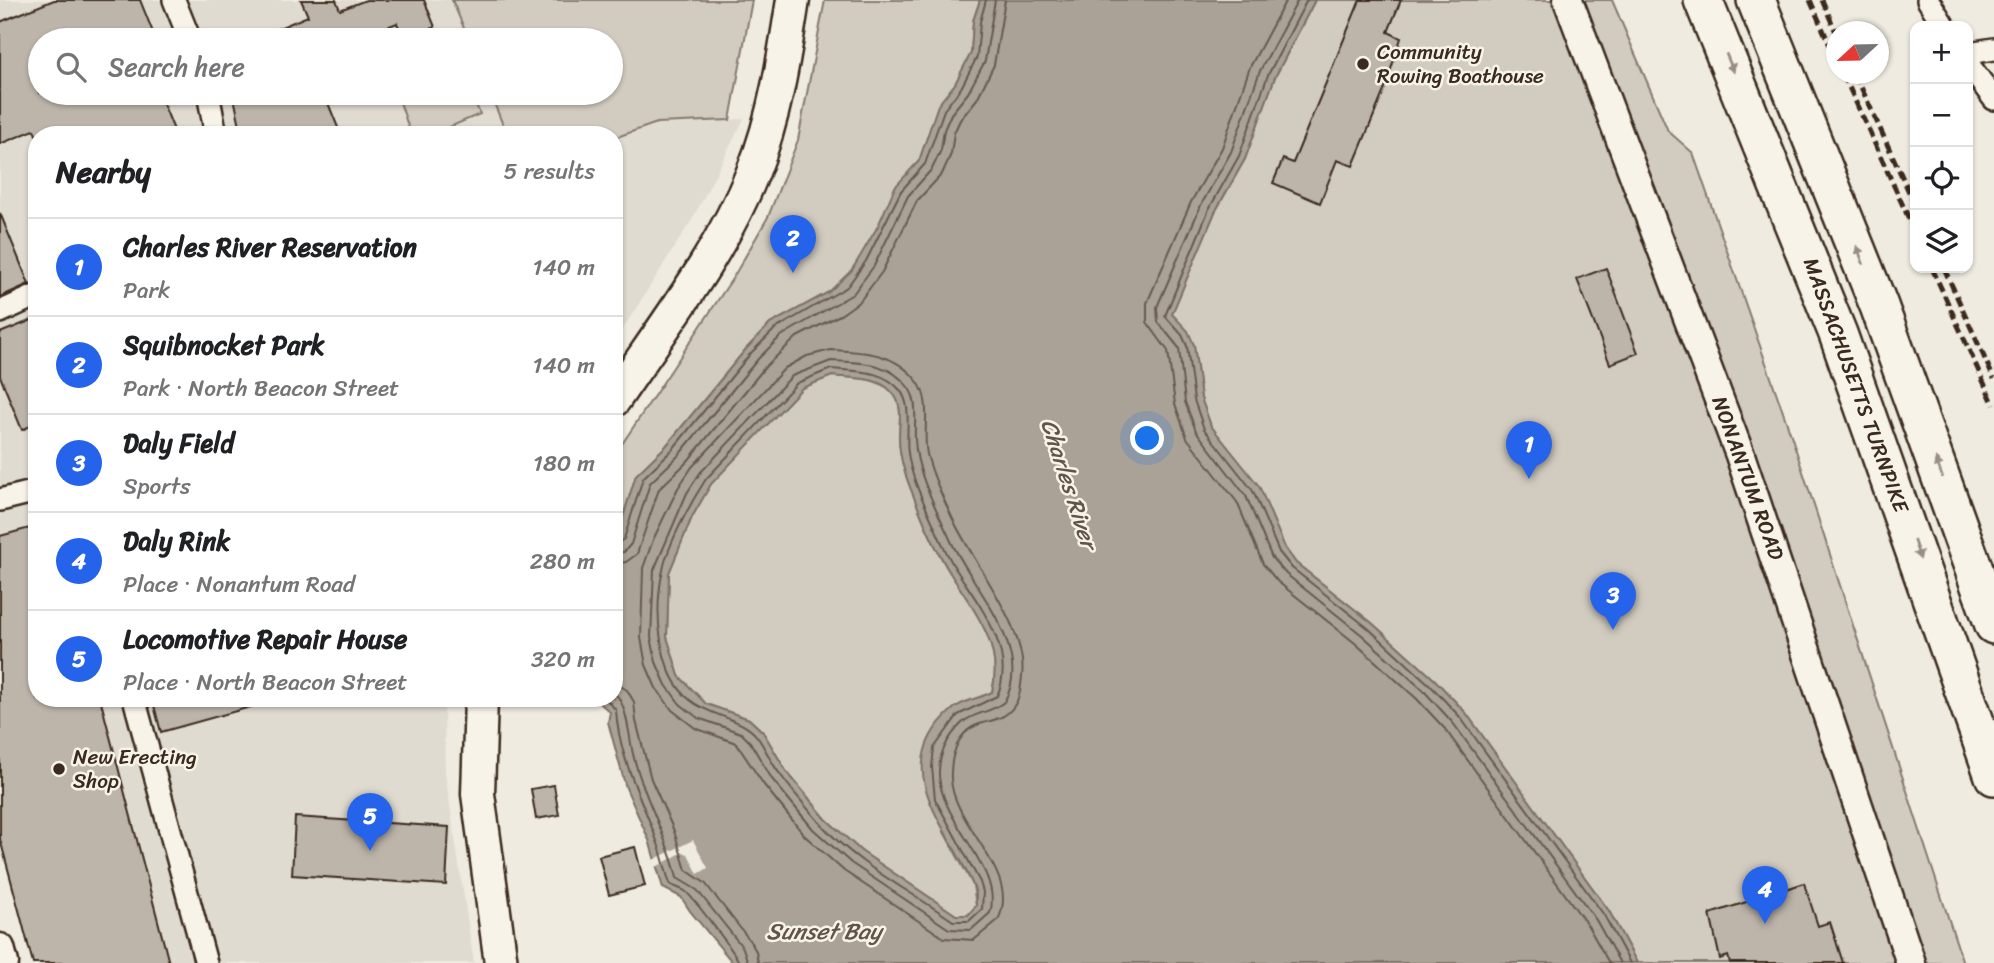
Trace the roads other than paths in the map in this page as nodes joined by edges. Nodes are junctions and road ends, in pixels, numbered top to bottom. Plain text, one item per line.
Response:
1 (174, 0) edge
2 (793, 0) edge
3 (1568, 0) edge
4 (1703, 0) edge
5 (1756, 0) edge
6 (1928, 0) edge
7 (1941, 21) edge
8 (186, 28) edge
9 (1994, 49) edge
10 (1973, 52) edge
11 (1973, 71) edge
12 (1994, 99) edge
13 (210, 105) edge
14 (214, 126) edge
15 (28, 299) edge
16 (0, 313) edge
17 (623, 387) edge
18 (28, 493) edge
19 (0, 500) edge
20 (1994, 625) edge
21 (136, 707) edge
22 (481, 707) edge
23 (1994, 776) edge
24 (0, 948) edge
25 (4, 963) edge
26 (206, 963) edge
27 (500, 963) edge
28 (1911, 963) edge

1 - 8 street
2 - 17 main road
3 - 28 main road, NONANTUM ROAD
4 -> 23 highway, MASSACHUSETTS TURNPIKE
20 -> 5 highway
6 - 7 street
9 - 10 street
11 - 12 street
13 - 14 street
15 - 16 street
18 - 19 street
21 - 26 street
22 - 27 main road
24 - 25 main road

